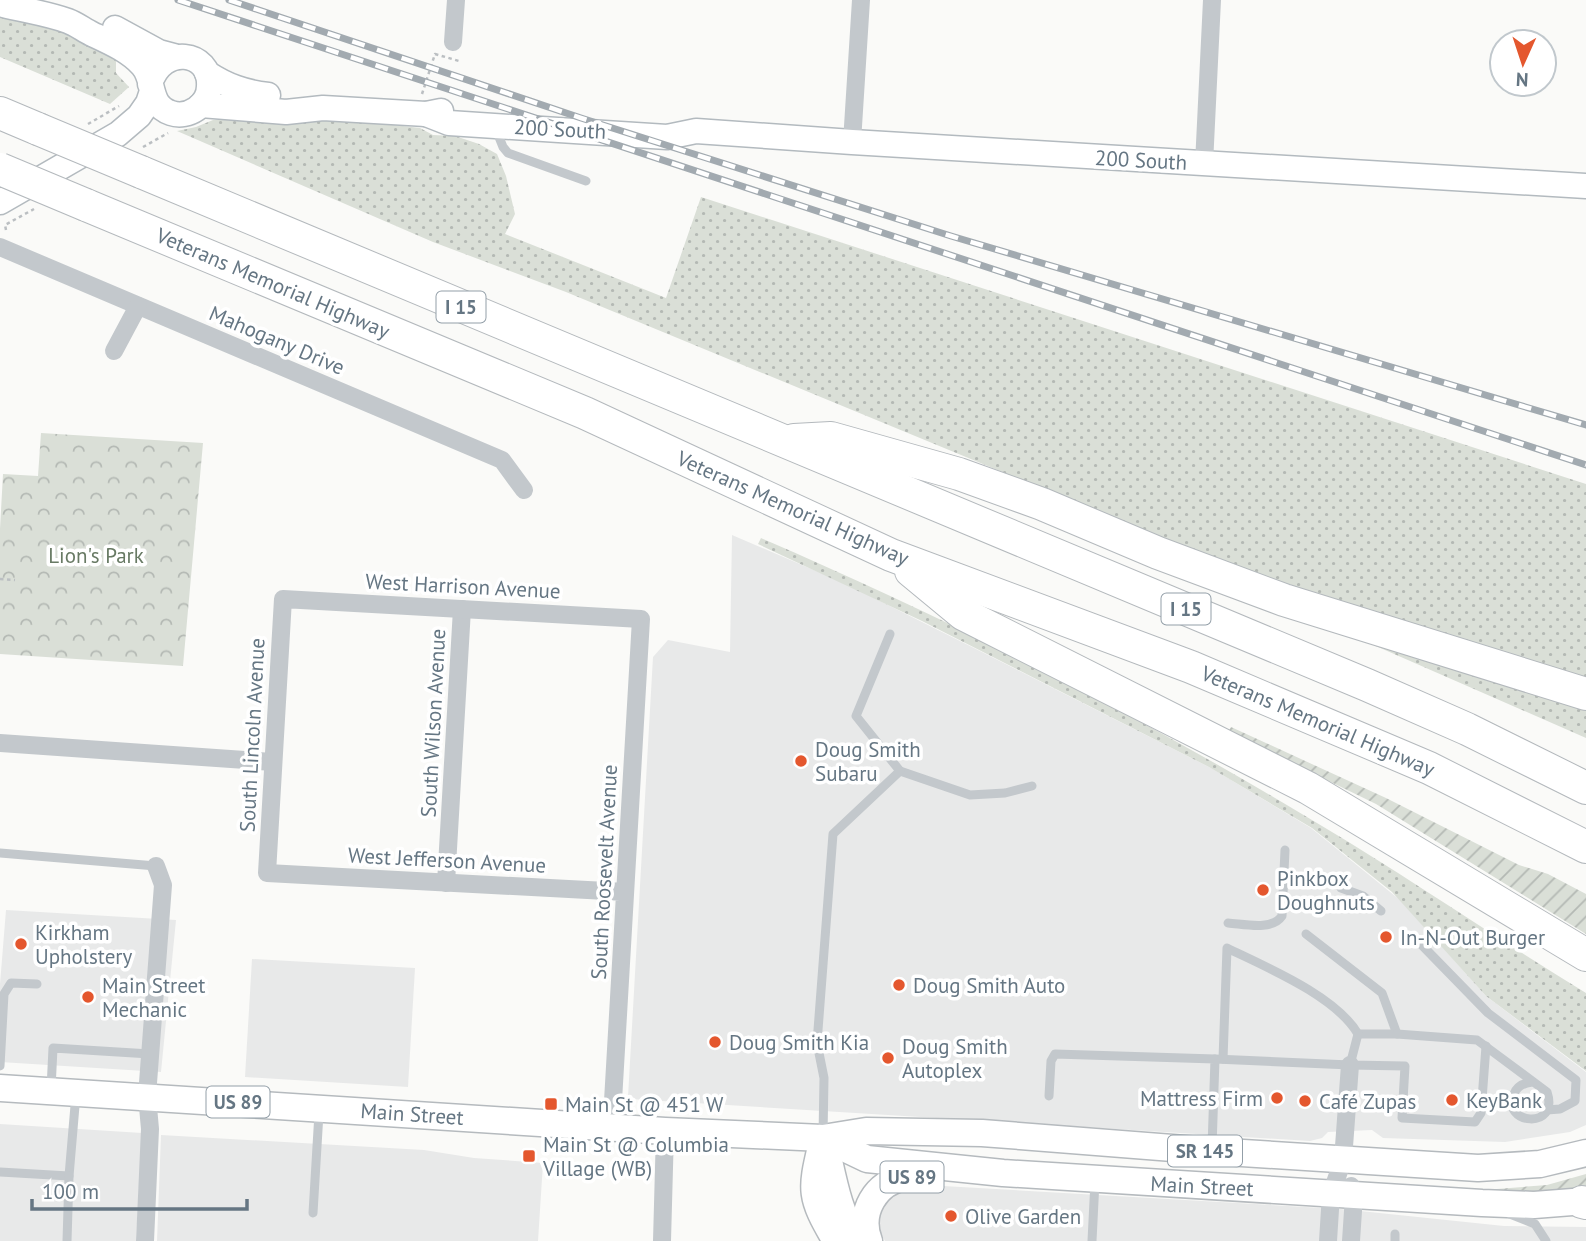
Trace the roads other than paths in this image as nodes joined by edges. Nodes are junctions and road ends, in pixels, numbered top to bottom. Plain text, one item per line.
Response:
1 (456, 0) edge
2 (861, 0) edge
3 (1212, 0) edge
4 (0, 4) edge
5 (70, 21) junction
6 (453, 42) dead end
7 (174, 56) junction
8 (207, 73) junction
9 (151, 87) junction
10 (201, 105) junction
11 (426, 105) junction
12 (323, 108) junction
13 (0, 113) edge
14 (172, 114) junction
15 (494, 126) junction
16 (695, 131) junction
17 (118, 134) junction
18 (852, 142) junction
19 (1204, 164) junction
20 (0, 169) edge
21 (586, 181) dead end
22 (1586, 186) edge
23 (0, 202) edge
24 (0, 247) edge
25 (138, 306) junction
26 (114, 351) dead end
27 (781, 440) junction
28 (524, 490) dead end
29 (891, 555) junction
30 (282, 599) joint
31 (462, 609) junction
32 (641, 619) joint
33 (890, 634) dead end
34 (1586, 694) edge
35 (0, 743) edge
36 (273, 762) junction
37 (900, 771) junction
38 (1032, 786) dead end
39 (1586, 788) edge
40 (1401, 844) junction
41 (1586, 847) edge
42 (1285, 850) dead end
43 (0, 853) edge
44 (156, 866) joint
45 (267, 873) joint
46 (446, 883) junction
47 (1341, 888) dead end
48 (625, 892) junction
49 (1381, 911) dead end
50 (1228, 923) dead end
51 (1306, 934) dead end
52 (1412, 935) dead end
53 (1586, 955) edge
54 (1586, 977) edge
55 (37, 984) dead end
56 (1358, 1034) junction
57 (1397, 1034) junction
58 (1486, 1046) junction
59 (150, 1054) junction
60 (1219, 1059) junction
61 (1350, 1065) junction
62 (0, 1066) edge
63 (1532, 1082) junction
64 (0, 1088) edge
65 (63, 1091) junction
66 (147, 1096) junction
67 (1049, 1096) dead end
68 (320, 1108) junction
69 (1547, 1110) junction
70 (612, 1127) junction
71 (665, 1132) junction
72 (823, 1138) junction
73 (1211, 1152) junction
74 (1586, 1153) edge
75 (1343, 1160) junction
76 (0, 1172) edge
77 (1003, 1173) junction
78 (69, 1176) junction
79 (1096, 1180) junction
80 (1342, 1195) junction
81 (1585, 1202) edge
82 (1482, 1203) junction
83 (313, 1213) dead end
84 (67, 1241) edge
85 (145, 1241) edge
86 (662, 1241) edge
87 (836, 1241) edge
88 (858, 1241) edge
89 (869, 1241) edge
90 (1092, 1241) edge
91 (1328, 1241) edge
92 (1351, 1241) edge
93 (1546, 1241) edge

1 - 6 street
2 - 18 street
3 - 19 street
4 - 5 street
5 - 7 street
5 - 9 street
7 - 8 street
7 - 9 street
8 - 10 street
8 - 12 street, 200 South
9 - 14 street
9 - 17 street
10 - 12 street, 200 South
10 - 14 street
11 - 12 street, 200 South
11 - 15 street, 200 South
11 - 16 street, 200 South
13 - 27 highway, I 15, bridge
14 - 17 street
15 - 16 street, 200 South
15 - 21 lane
16 - 18 street, 200 South
17 - 23 street
18 - 19 street, 200 South
19 - 22 street, 200 South
20 - 29 highway, Veterans Memorial Highway / I 15, bridge
24 - 25 street, Mahogany Drive
25 - 26 street
25 - 28 street, Mahogany Drive
27 - 34 highway
27 - 39 highway, I 15
29 - 40 highway
29 - 41 highway, Veterans Memorial Highway / I 15
30 - 31 street, West Harrison Avenue
30 - 36 street, South Lincoln Avenue
31 - 32 street, West Harrison Avenue
31 - 46 street, South Wilson Avenue
32 - 48 street, South Roosevelt Avenue
33 - 37 lane
35 - 36 street
36 - 45 street, South Lincoln Avenue
37 - 38 lane
37 - 72 lane
40 - 53 highway
40 - 54 highway
42 - 50 lane
43 - 44 lane
44 - 59 street
45 - 46 street, West Jefferson Avenue
46 - 48 street, West Jefferson Avenue
47 - 49 lane
48 - 70 street, South Roosevelt Avenue
51 - 57 lane
52 - 69 lane
55 - 62 lane
56 - 57 lane
56 - 60 lane
56 - 61 lane
57 - 58 lane
58 - 61 lane
58 - 63 lane
59 - 65 lane
59 - 66 street
60 - 61 lane
60 - 67 lane
60 - 73 lane
61 - 75 street
63 - 69 lane
63 - 69 lane
64 - 65 main road, Main Street / US 89
65 - 66 main road, Main Street / US 89
65 - 78 lane
66 - 68 main road, Main Street / US 89
66 - 85 street
68 - 70 main road, Main Street / US 89
68 - 83 lane
70 - 71 main road, Main Street / US 89
71 - 72 main road, Main Street / US 89
71 - 86 street
72 - 73 main road, Main Street / SR 145
72 - 77 main road, Main Street / SR 145
72 - 87 main road
72 - 88 main road
73 - 75 main road, Main Street / SR 145
74 - 75 main road, Main Street / SR 145
75 - 80 street
76 - 78 lane
77 - 79 main road, Main Street / SR 145
77 - 89 main road, US 89
78 - 84 lane
79 - 80 main road, Main Street / SR 145
79 - 90 lane
80 - 82 main road, Main Street / SR 145
80 - 91 street
80 - 92 street
81 - 82 main road, Main Street / SR 145
82 - 93 lane

